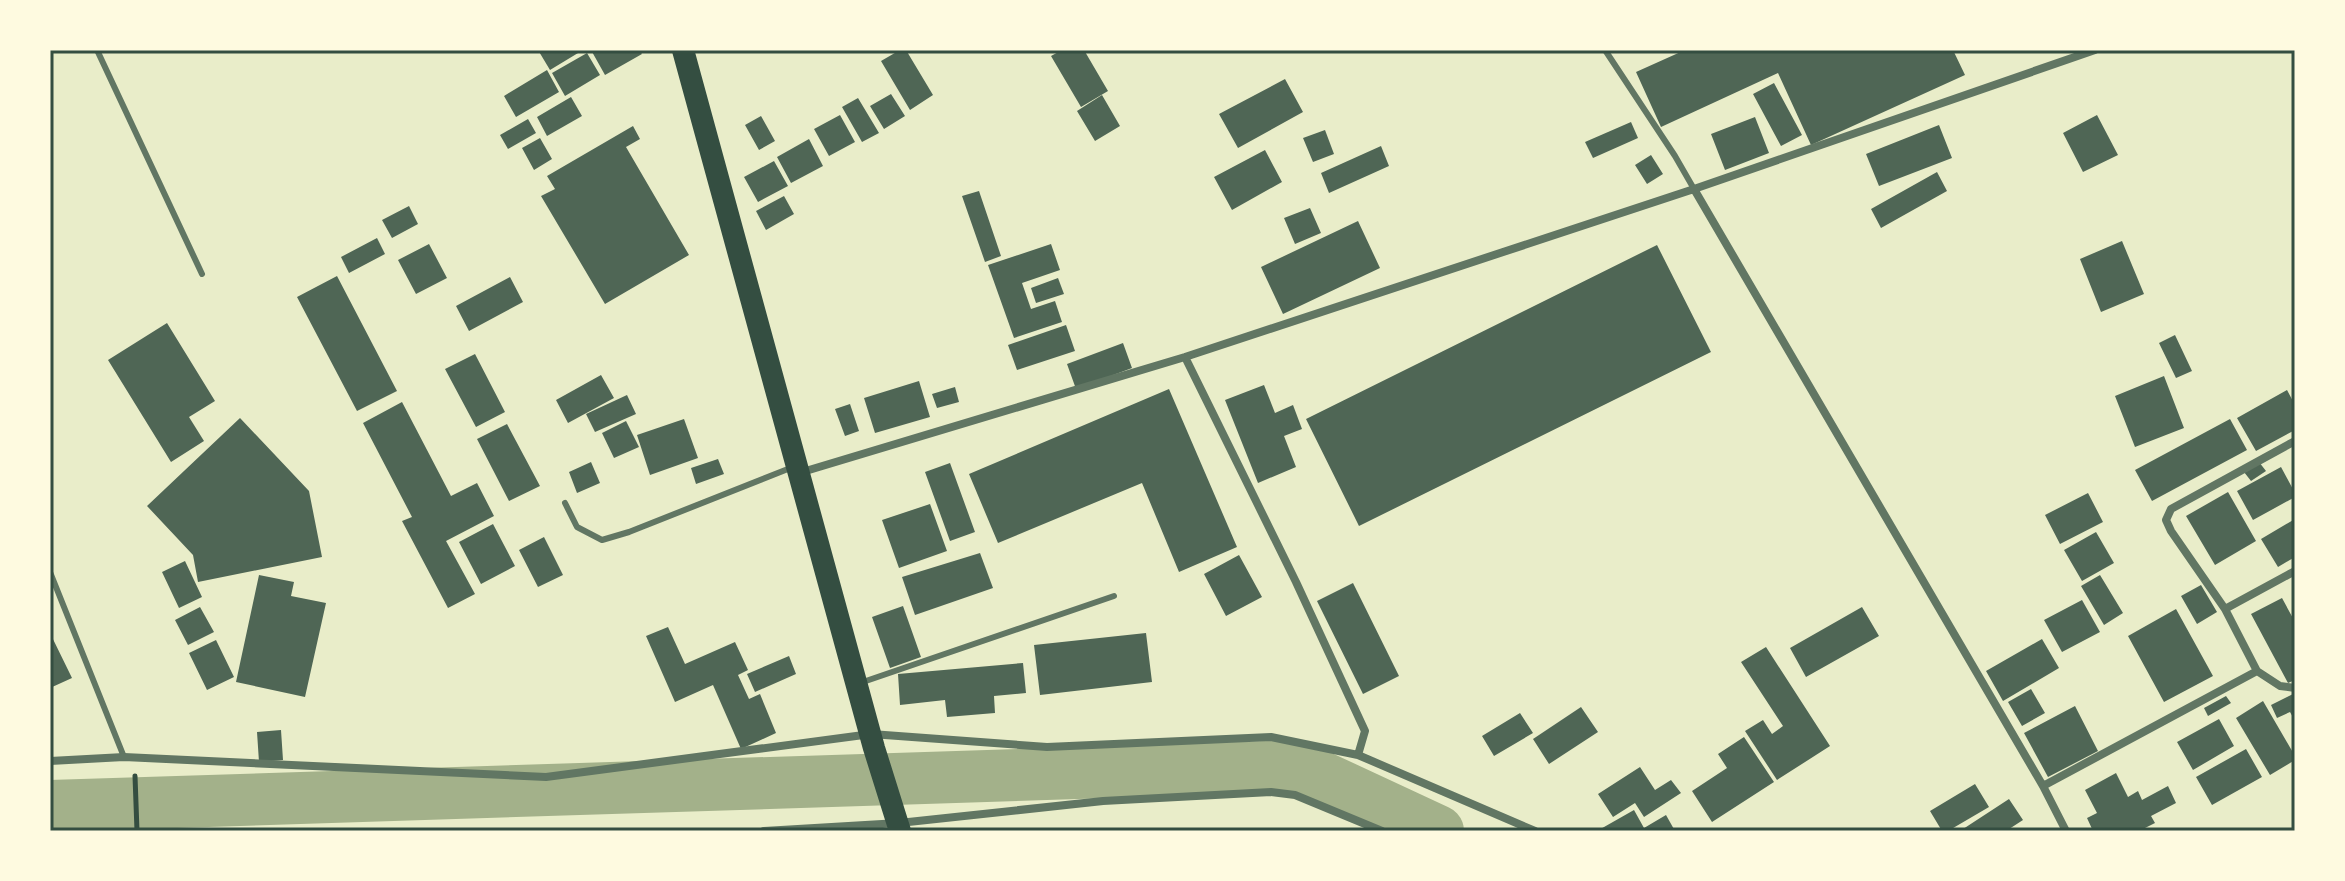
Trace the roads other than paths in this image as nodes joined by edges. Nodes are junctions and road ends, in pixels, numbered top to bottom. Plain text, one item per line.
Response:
1 (97, 50) edge
2 (683, 50) edge
3 (1605, 50) edge
4 (2095, 50) edge
5 (1694, 189) junction
6 (202, 274) dead end
7 (1185, 357) junction
8 (2295, 441) edge
9 (797, 469) junction
10 (565, 503) dead end
11 (2295, 571) edge
12 (50, 572) edge
13 (1114, 596) dead end
14 (2225, 609) junction
15 (2257, 671) junction
16 (856, 684) junction
17 (2295, 688) edge
18 (872, 741) junction
19 (1358, 755) junction
20 (124, 757) junction
21 (50, 761) edge
22 (2043, 786) junction
23 (898, 822) edge
24 (764, 831) edge
25 (1382, 831) edge
26 (1535, 831) edge
27 (2066, 831) edge

1 - 6 lane
2 - 9 highway
3 - 5 lane
4 - 5 street
5 - 7 street
5 - 22 street
7 - 9 street
7 - 19 street
8 - 14 street
9 - 10 lane
9 - 16 highway
11 - 14 street
12 - 20 lane
13 - 16 lane
14 - 15 street
15 - 17 street
15 - 22 street
16 - 18 highway
18 - 19 street
18 - 20 street
18 - 23 highway
19 - 26 street
20 - 21 street
22 - 27 street
23 - 24 street
23 - 25 street

